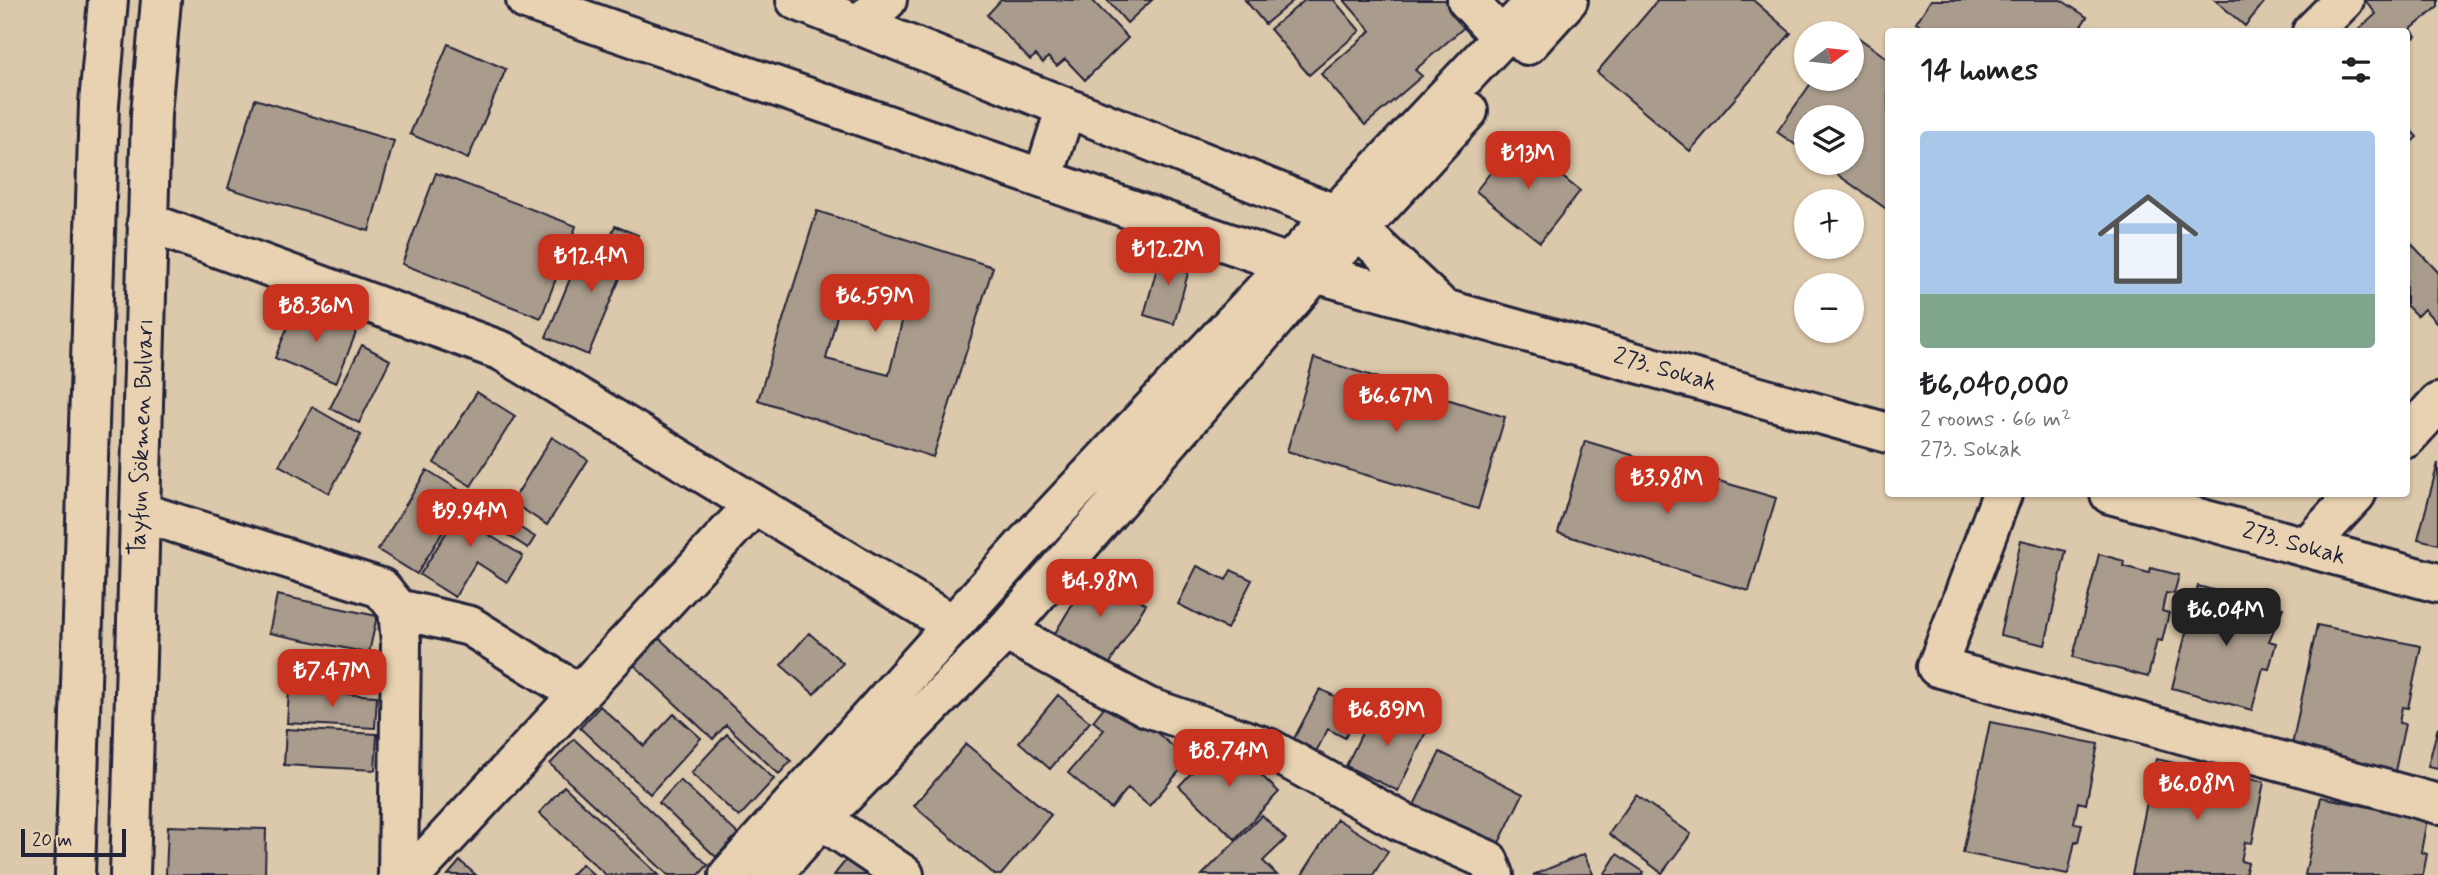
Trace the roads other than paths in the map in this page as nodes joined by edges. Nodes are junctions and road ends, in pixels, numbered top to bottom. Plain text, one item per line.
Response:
1 (108, 0) edge
2 (162, 0) edge
3 (526, 0) edge
4 (796, 0) edge
5 (887, 0) edge
6 (1467, 0) edge
7 (1537, 0) edge
8 (1568, 0) edge
9 (2344, 0) edge
10 (571, 7) edge
11 (859, 24) junction
12 (2316, 28) edge
13 (1502, 38) junction
14 (1066, 107) junction
15 (1043, 179) junction
16 (148, 222) junction
17 (1347, 222) junction
18 (1303, 268) junction
19 (1442, 307) junction
20 (2438, 402) edge
21 (1885, 432) edge
22 (2410, 434) edge
23 (2001, 497) edge
24 (2121, 497) edge
25 (2353, 497) edge
26 (754, 505) junction
27 (140, 512) junction
28 (2307, 547) junction
29 (2438, 583) edge
30 (398, 609) junction
31 (953, 625) junction
32 (1005, 631) junction
33 (579, 694) junction
34 (2438, 804) edge
35 (821, 819) junction
36 (75, 875) edge
37 (130, 875) edge
38 (398, 875) edge
39 (412, 875) edge
40 (729, 875) edge
41 (772, 875) edge
42 (904, 875) edge
43 (1494, 875) edge

1 - 36 street, Tayfun Sökmen Bulvarı
2 - 16 street, Tayfun Sökmen Bulvarı
3 - 10 street, 273. Sokak
4 - 11 street
5 - 11 street
6 - 13 street
7 - 13 street
8 - 17 street
9 - 12 street
10 - 15 street, 273. Sokak
11 - 14 street
13 - 17 street
14 - 15 street
14 - 17 street
15 - 18 street, 273. Sokak
16 - 26 street
16 - 27 street, Tayfun Sökmen Bulvarı
17 - 18 street
17 - 19 street, 273. Sokak
18 - 19 street, 273. Sokak
18 - 31 street
18 - 32 street
19 - 21 street, 273. Sokak
20 - 22 street
23 - 34 street
24 - 28 street, 273. Sokak
25 - 28 street
26 - 31 street
26 - 33 street
27 - 30 street
27 - 37 street, Tayfun Sökmen Bulvarı
28 - 29 street, 273. Sokak
30 - 33 street
30 - 38 street
31 - 40 street
32 - 35 street
32 - 43 street
33 - 39 street
35 - 41 street
35 - 42 street

